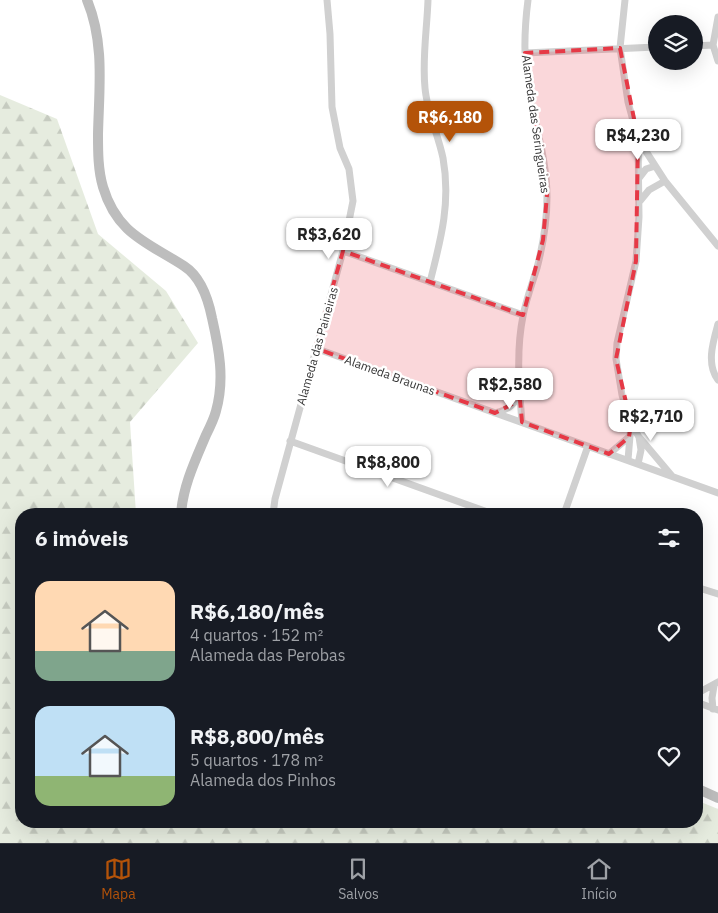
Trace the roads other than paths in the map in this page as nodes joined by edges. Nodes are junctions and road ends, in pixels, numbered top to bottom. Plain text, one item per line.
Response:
1 (88, 0) edge
2 (327, 0) edge
3 (428, 0) edge
4 (528, 0) edge
5 (625, 0) edge
6 (718, 17) edge
7 (713, 45) junction
8 (703, 46) edge
9 (648, 47) edge
10 (620, 48) junction
11 (525, 53) junction
12 (718, 61) edge
13 (638, 139) junction
14 (655, 166) junction
15 (638, 178) junction
16 (665, 181) junction
17 (639, 201) junction
18 (718, 246) edge
19 (343, 251) junction
20 (430, 282) junction
21 (523, 315) junction
22 (718, 324) edge
23 (316, 348) junction
24 (718, 380) edge
25 (520, 396) junction
26 (495, 413) junction
27 (522, 422) junction
28 (631, 424) junction
29 (629, 437) junction
30 (639, 437) junction
31 (290, 441) junction
32 (588, 446) junction
33 (609, 454) junction
34 (628, 460) junction
35 (638, 464) junction
36 (672, 476) junction
37 (718, 493) edge
38 (182, 508) edge
39 (273, 508) edge
40 (476, 508) edge
41 (566, 508) edge
42 (703, 589) edge
43 (718, 594) edge
44 (716, 684) edge
45 (703, 690) edge
46 (703, 705) edge
47 (716, 710) edge
48 (703, 791) edge
49 (718, 798) edge

1 - 38 street
2 - 19 street, Alameda das Paineiras
3 - 20 street
4 - 11 street, Alameda das Seringueiras
5 - 10 street
6 - 7 street
7 - 8 street
7 - 12 street
9 - 10 street
10 - 11 street
10 - 13 street
11 - 21 street, Alameda das Seringueiras
13 - 14 street
13 - 15 street
14 - 15 street
14 - 16 street
15 - 17 street
16 - 17 street
16 - 18 street
17 - 28 street
19 - 20 street
19 - 23 street, Alameda das Paineiras
20 - 21 street
21 - 25 street, Alameda das Seringueiras
22 - 24 street
23 - 26 street, Alameda Braunas
23 - 31 street, Alameda das Paineiras
25 - 26 street
25 - 27 street, Alameda das Seringueiras
26 - 27 street, Alameda Braunas
27 - 32 street, Alameda Braunas
28 - 29 street
28 - 30 street
29 - 33 street
29 - 34 street
30 - 35 street
30 - 36 street
31 - 39 street, Alameda das Paineiras
31 - 40 street
32 - 33 street, Alameda Braunas
32 - 41 street
33 - 34 street, Alameda Braunas
34 - 35 street, Alameda Braunas
35 - 36 street, Alameda Braunas
36 - 37 street, Alameda Braunas
42 - 43 street
44 - 45 street
44 - 47 street
46 - 47 street
48 - 49 street

